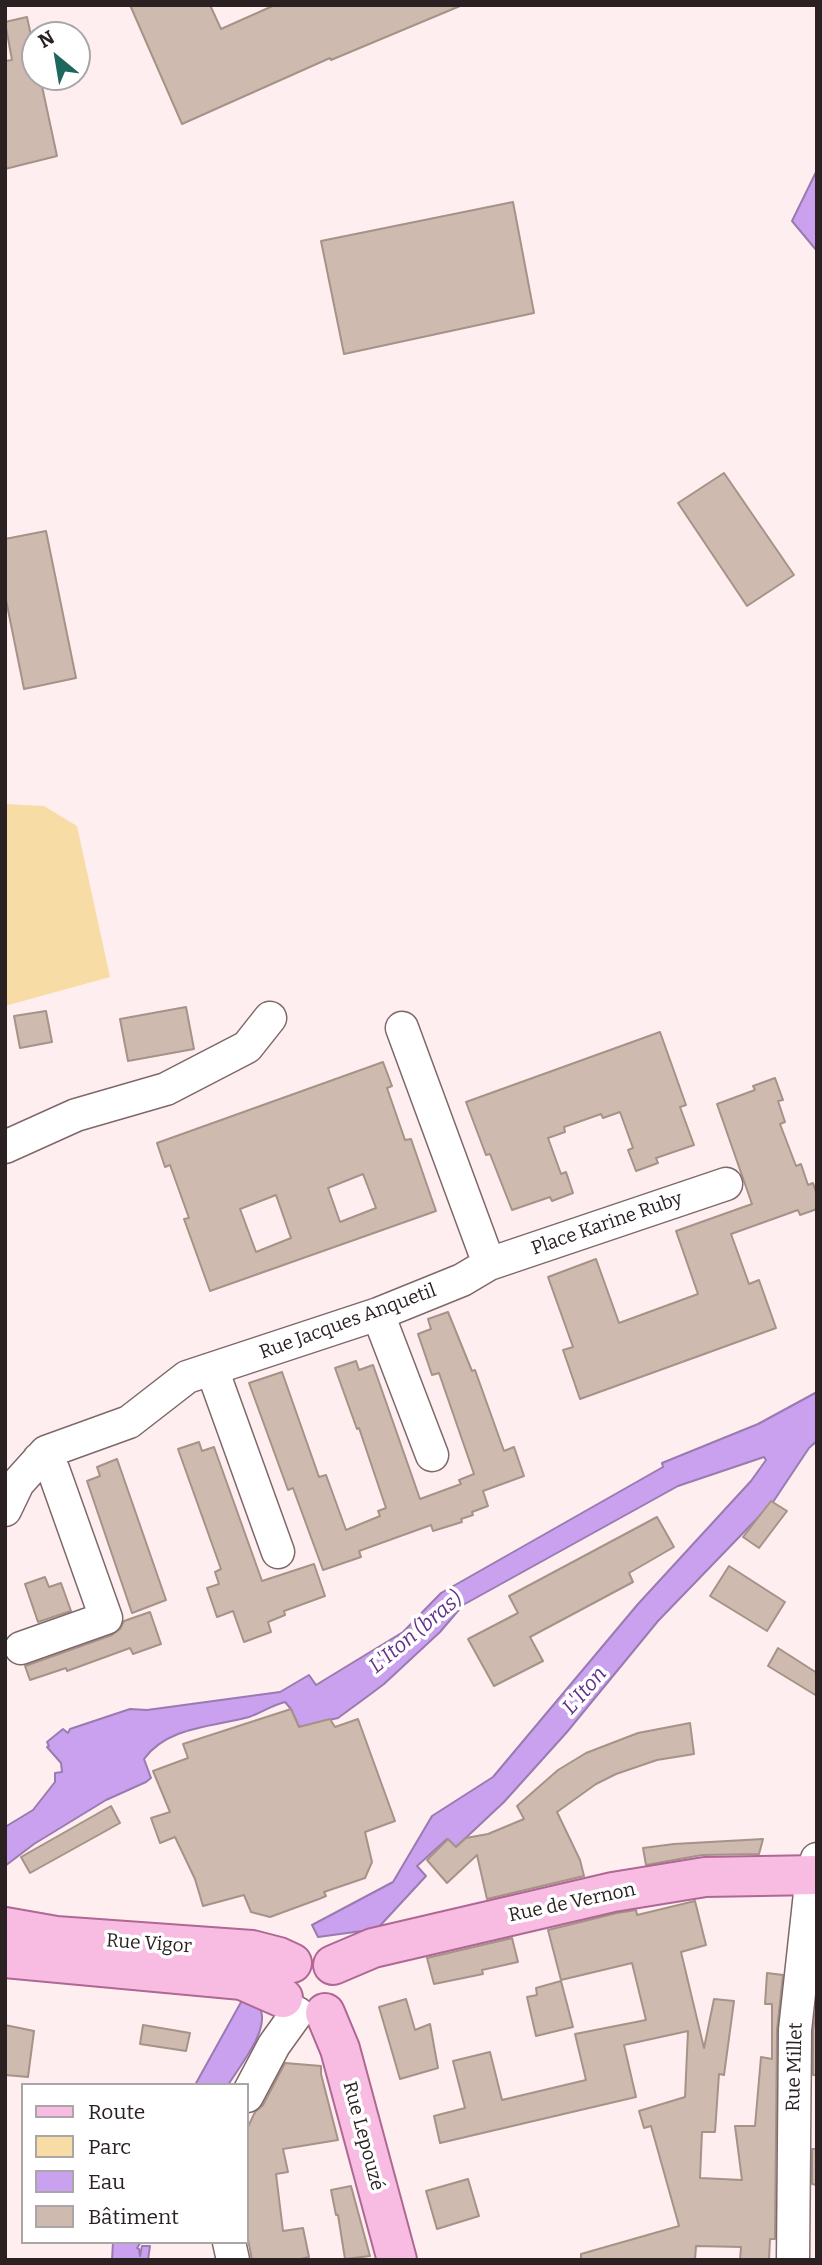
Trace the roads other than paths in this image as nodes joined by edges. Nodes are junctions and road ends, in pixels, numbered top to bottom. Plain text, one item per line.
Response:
1 (270, 1018) dead end
2 (402, 1028) dead end
3 (5, 1147) edge
4 (726, 1184) dead end
5 (489, 1264) junction
6 (378, 1314) junction
7 (212, 1369) junction
8 (432, 1455) dead end
9 (39, 1459) junction
10 (5, 1510) edge
11 (278, 1552) dead end
12 (21, 1648) dead end
13 (815, 1870) edge
14 (5, 1927) edge
15 (5, 1958) edge
16 (280, 1983) junction
17 (248, 2094) edge
18 (397, 2260) edge
19 (793, 2260) edge

1 - 3 street
2 - 5 street
4 - 5 street, Place Karine Ruby
5 - 6 street, Rue Jacques Anquetil
6 - 7 street, Rue Jacques Anquetil
6 - 8 street
7 - 9 street, Rue Jacques Anquetil
7 - 11 street
9 - 10 street, Rue Jacques Anquetil
9 - 12 street
13 - 16 main road, Rue de Vernon
13 - 19 street, Rue Millet
14 - 16 main road, Rue Vigor
15 - 16 main road, Rue Vigor
16 - 17 street
16 - 18 main road, Rue Lepouzé

